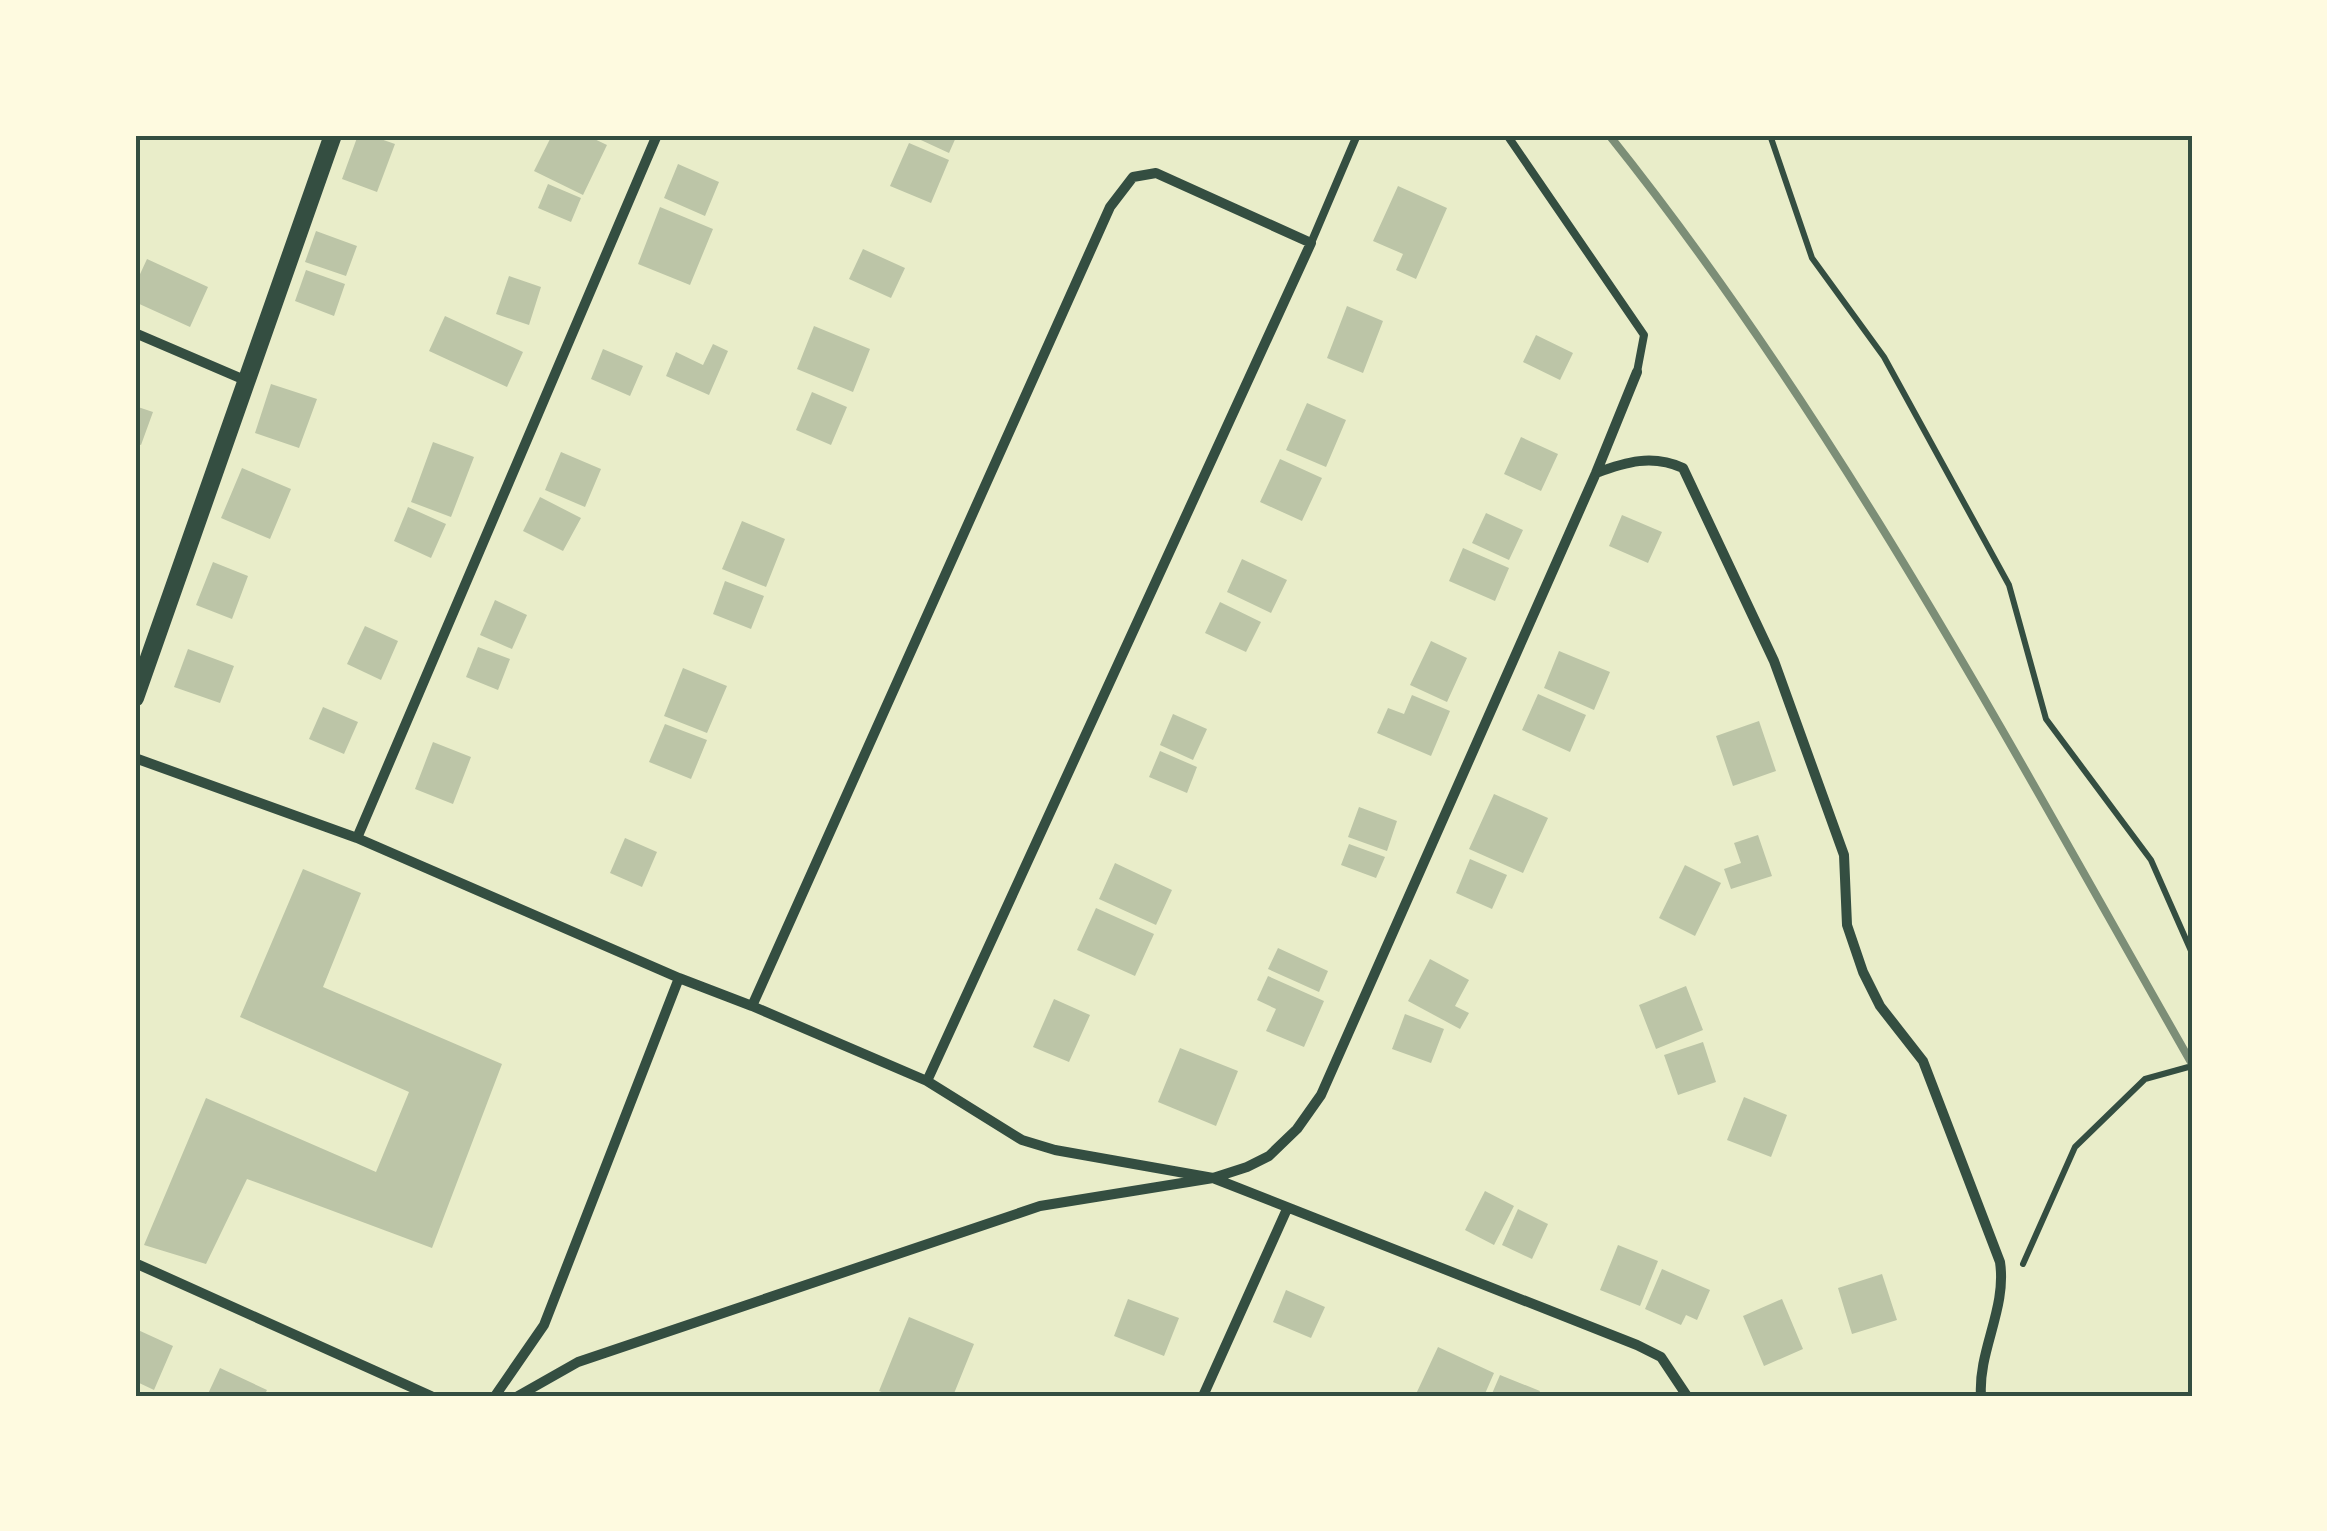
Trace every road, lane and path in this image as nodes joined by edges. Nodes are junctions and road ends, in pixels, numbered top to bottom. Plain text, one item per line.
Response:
1 (332, 135) edge
2 (658, 135) edge
3 (1357, 135) edge
4 (1508, 135) edge
5 (1770, 135) edge
6 (1311, 243) junction
7 (135, 333) edge
8 (1637, 372) joint
9 (248, 381) junction
10 (1596, 473) junction
11 (135, 698) edge
12 (135, 758) edge
13 (357, 838) junction
14 (2192, 954) edge
15 (679, 978) junction
16 (752, 1006) junction
17 (2192, 1066) edge
18 (927, 1080) junction
19 (1213, 1178) junction
20 (1287, 1209) junction
21 (135, 1263) edge
22 (2019, 1272) dead end
23 (430, 1396) edge
24 (495, 1396) edge
25 (518, 1396) edge
26 (1203, 1396) edge
27 (1687, 1396) edge
28 (1981, 1396) edge

1 - 9 street
2 - 13 street
3 - 6 lane
4 - 8 lane
5 - 14 path
6 - 16 street
6 - 18 street
7 - 9 street
8 - 10 street
9 - 11 street
10 - 19 street
10 - 28 street
12 - 13 street
13 - 15 street
15 - 16 street
15 - 24 street
16 - 18 street
17 - 22 path
18 - 19 street
19 - 20 street
19 - 25 street
20 - 26 street
20 - 27 street
21 - 23 street

